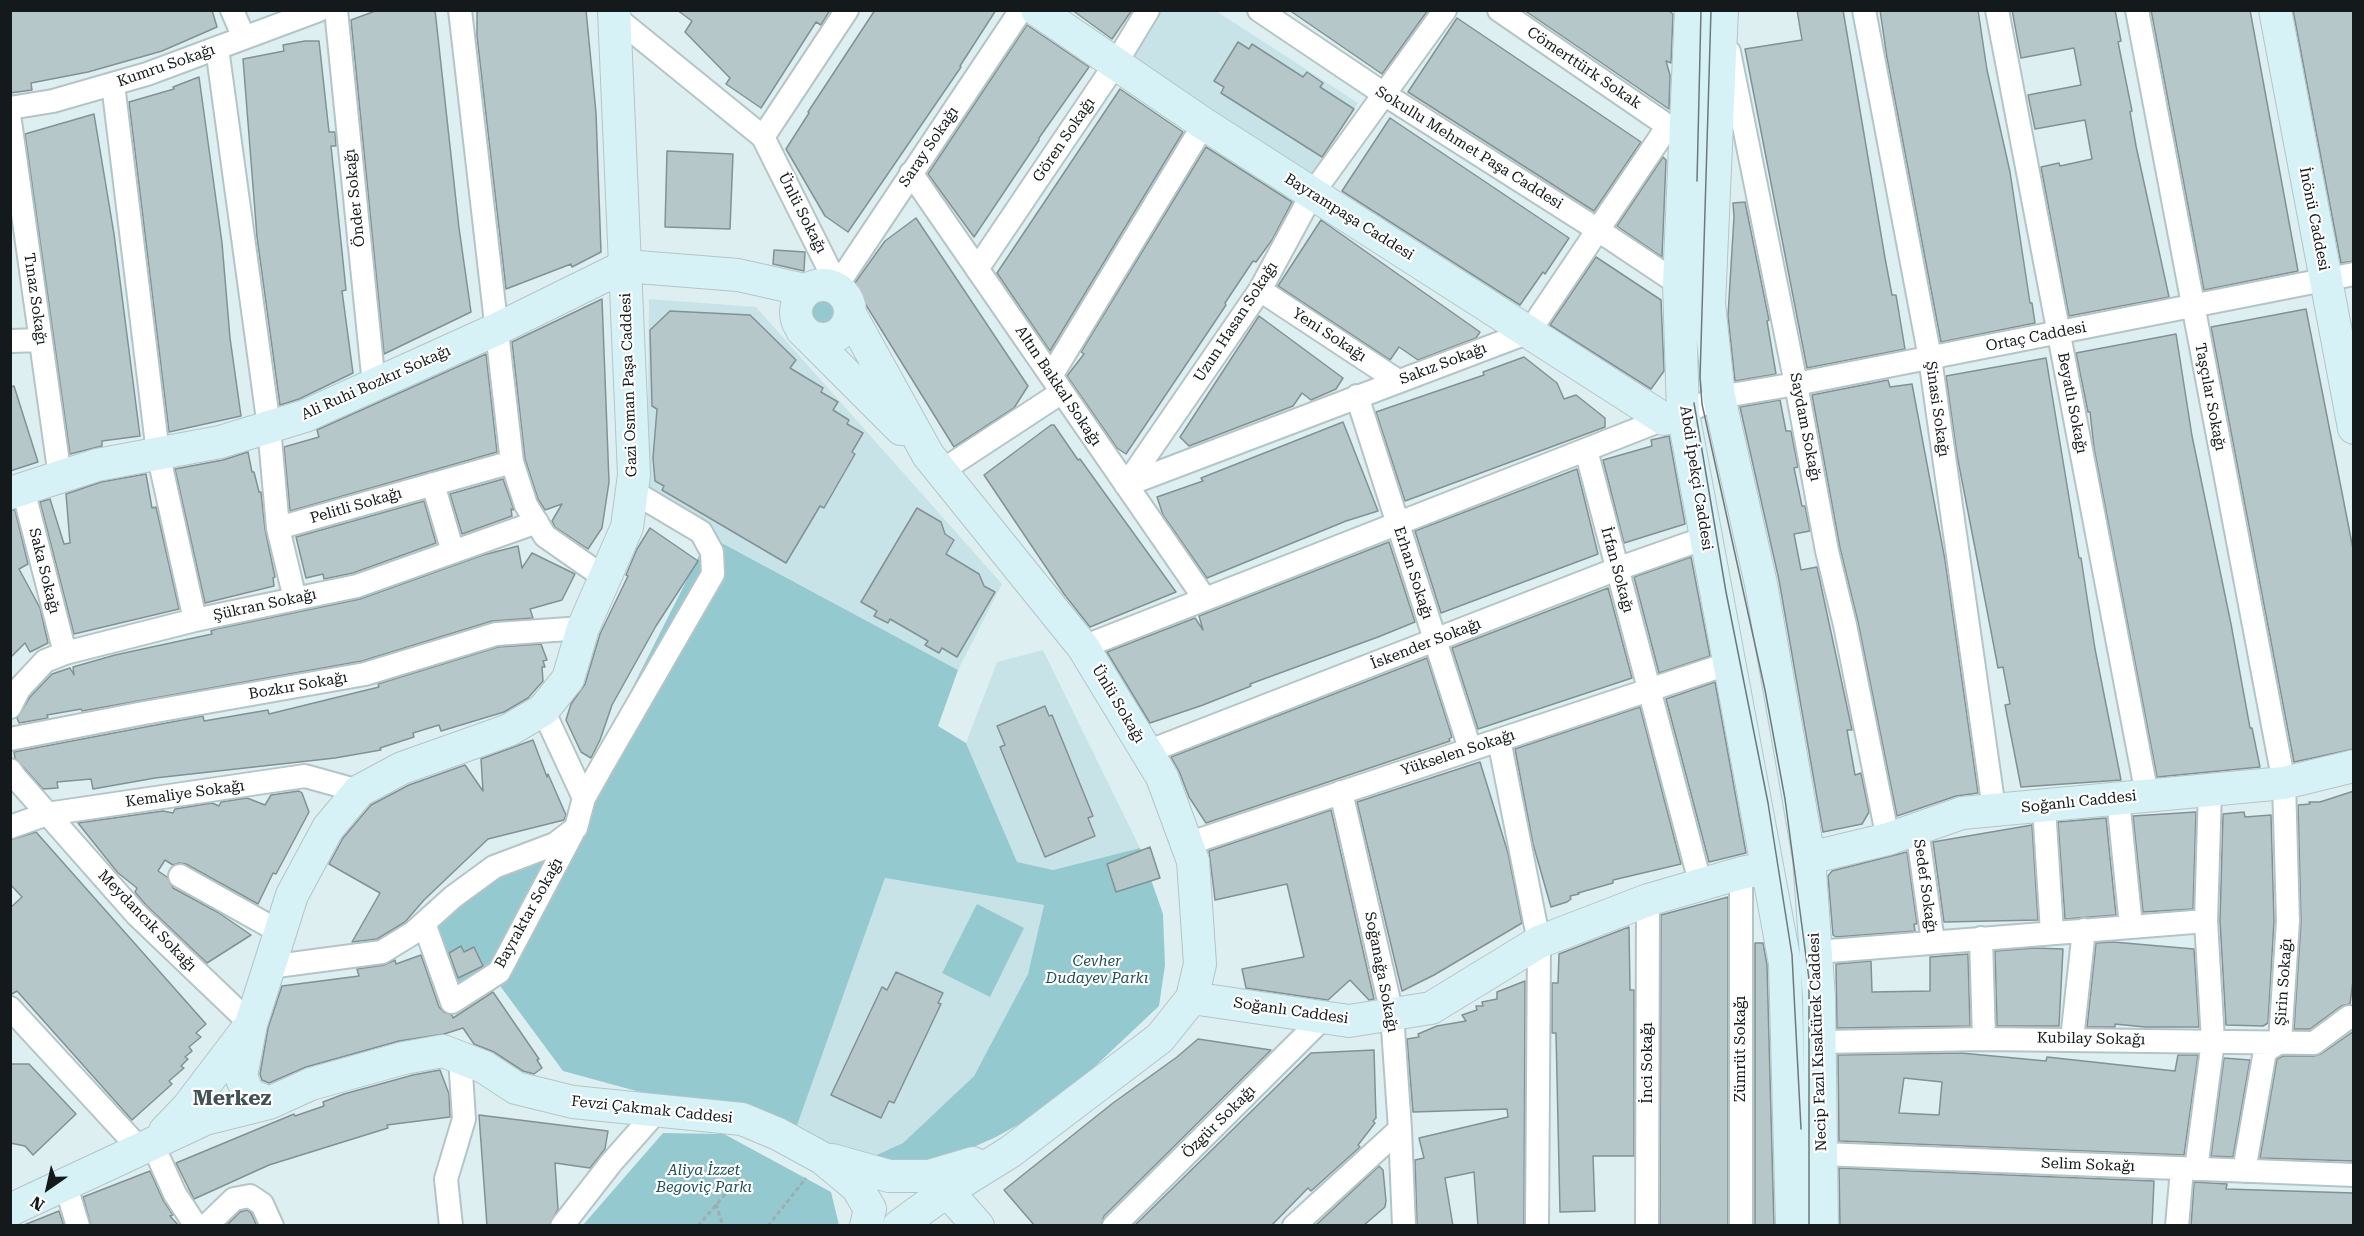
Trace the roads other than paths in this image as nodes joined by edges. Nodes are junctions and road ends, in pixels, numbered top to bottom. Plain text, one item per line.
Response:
1 (232, 10) edge
2 (336, 10) edge
3 (460, 10) edge
4 (847, 10) edge
5 (1021, 10) edge
6 (1037, 10) edge
7 (1148, 10) edge
8 (1259, 10) edge
9 (1445, 10) edge
10 (1499, 10) edge
11 (1691, 10) edge
12 (1864, 10) edge
13 (1997, 10) edge
14 (2137, 10) edge
15 (2275, 10) edge
16 (304, 13) edge
17 (614, 13) edge
18 (1722, 13) edge
19 (244, 38) junction
20 (217, 48) junction
21 (1116, 63) junction
22 (113, 84) junction
23 (1384, 94) junction
24 (10, 108) edge
25 (10, 121) edge
26 (1203, 124) junction
27 (763, 137) junction
28 (911, 173) junction
29 (1312, 194) junction
30 (17, 217) edge
31 (1598, 230) junction
32 (625, 266) junction
33 (977, 268) junction
34 (2340, 278) edge
35 (1679, 284) junction
36 (1260, 290) junction
37 (843, 296) junction
38 (2193, 307) junction
39 (801, 311) junction
40 (497, 329) junction
41 (1529, 332) junction
42 (2058, 333) junction
43 (40, 340) junction
44 (10, 341) edge
45 (1930, 358) junction
46 (1398, 381) junction
47 (1056, 384) junction
48 (1796, 384) junction
49 (374, 385) junction
50 (1357, 396) junction
51 (1719, 397) junction
52 (1674, 416) junction
53 (269, 427) junction
54 (2354, 428) edge
55 (1586, 450) junction
56 (159, 453) junction
57 (512, 462) junction
58 (934, 464) junction
59 (60, 477) junction
60 (433, 484) junction
61 (1126, 485) junction
62 (632, 490) junction
63 (17, 491) edge
64 (537, 522) junction
65 (1398, 524) junction
66 (278, 528) junction
67 (1705, 538) junction
68 (453, 552) junction
69 (1617, 569) junction
70 (605, 578) junction
71 (295, 599) junction
72 (1204, 599) junction
73 (195, 620) junction
74 (583, 628) junction
75 (1435, 640) junction
76 (1083, 647) junction
77 (65, 653) junction
78 (1730, 663) junction
79 (1649, 689) junction
80 (10, 707) edge
81 (543, 710) junction
82 (10, 739) edge
83 (1499, 740) junction
84 (1470, 749) junction
85 (1147, 752) junction
86 (2354, 766) edge
87 (10, 770) edge
88 (2284, 783) junction
89 (2210, 790) junction
90 (359, 791) junction
91 (1341, 792) junction
92 (2133, 797) junction
93 (585, 798) junction
94 (2044, 807) junction
95 (1994, 809) junction
96 (47, 814) junction
97 (10, 827) edge
98 (576, 828) junction
99 (1902, 834) junction
100 (1186, 844) junction
101 (1809, 858) junction
102 (1754, 871) junction
103 (180, 876) dead end
104 (1701, 886) junction
105 (1648, 900) junction
106 (2206, 921) junction
107 (424, 923) junction
108 (2131, 926) junction
109 (2084, 930) junction
110 (280, 932) junction
111 (2052, 932) junction
112 (1981, 938) junction
113 (1539, 942) junction
114 (1933, 942) junction
115 (1817, 952) junction
116 (269, 967) junction
117 (1192, 998) junction
118 (10, 1008) edge
119 (1392, 1014) junction
120 (1324, 1017) junction
121 (2354, 1018) edge
122 (250, 1024) junction
123 (1984, 1039) junction
124 (2072, 1039) junction
125 (2213, 1041) junction
126 (1820, 1042) junction
127 (2280, 1042) junction
128 (460, 1058) junction
129 (269, 1103) junction
130 (657, 1111) junction
131 (1400, 1129) junction
132 (146, 1146) junction
133 (1010, 1152) junction
134 (1822, 1154) junction
135 (822, 1158) junction
136 (2189, 1169) junction
137 (2244, 1171) junction
138 (2354, 1175) edge
139 (65, 1183) junction
140 (947, 1191) junction
141 (10, 1210) edge
142 (78, 1226) edge
143 (196, 1226) edge
144 (206, 1226) edge
145 (272, 1226) edge
146 (451, 1226) edge
147 (562, 1226) edge
148 (866, 1226) edge
149 (899, 1226) edge
150 (978, 1226) edge
151 (1114, 1226) edge
152 (1294, 1226) edge
153 (1404, 1226) edge
154 (1537, 1226) edge
155 (1647, 1226) edge
156 (1741, 1226) edge
157 (1792, 1226) edge
158 (1822, 1226) edge
159 (2177, 1226) edge

1 - 19 street
2 - 49 street, Önder Sokağı
3 - 40 street
4 - 27 street
5 - 28 street, Saray Sokağı
6 - 21 street, Bayrampaşa Caddesi
7 - 21 street, Gören Sokağı
8 - 23 street, Sokullu Mehmet Paşa Caddesi
9 - 23 street, Uzun Hasan Sokağı
10 - 31 street, Cömerttürk Sokak
11 - 35 street, Abdi İpekçi Caddesi
12 - 45 street, Şinasi Sokağı
13 - 42 street, Beyatlı Sokağı
14 - 38 street, Taşçılar Sokağı
15 - 34 street, İnönü Caddesi
16 - 19 street, Kumru Sokağı
17 - 27 street
17 - 32 street, Gazi Osman Paşa Caddesi
18 - 48 street, Saydam Sokağı
18 - 51 street
19 - 20 street, Kumru Sokağı
20 - 22 street, Kumru Sokağı
20 - 53 street
21 - 26 street, Bayrampaşa Caddesi
21 - 33 street, Gören Sokağı
22 - 24 street, Kumru Sokağı
22 - 56 street
23 - 29 street, Uzun Hasan Sokağı
23 - 31 street, Sokullu Mehmet Paşa Caddesi
25 - 30 street, Tınaz Sokağı
26 - 29 street, Bayrampaşa Caddesi
26 - 47 street
27 - 37 street, Ünlü Sokağı
28 - 33 street, Altın Bakkal Sokağı
28 - 37 street, Saray Sokağı
29 - 36 street, Uzun Hasan Sokağı
29 - 41 street, Bayrampaşa Caddesi
30 - 43 street, Tınaz Sokağı
31 - 35 street, Sokullu Mehmet Paşa Caddesi
31 - 41 street
32 - 39 street
32 - 40 street, Ali Ruhi Bozkır Sokağı
32 - 62 street, Gazi Osman Paşa Caddesi
33 - 47 street, Altın Bakkal Sokağı
34 - 38 street, Ortaç Caddesi
34 - 54 street, İnönü Caddesi
35 - 52 street, Abdi İpekçi Caddesi
36 - 46 street, Yeni Sokağı
36 - 61 street, Uzun Hasan Sokağı
37 - 39 street
37 - 39 street
37 - 58 street
38 - 42 street, Ortaç Caddesi
38 - 88 street, Taşçılar Sokağı
39 - 58 street
40 - 49 street, Ali Ruhi Bozkır Sokağı
40 - 57 street
41 - 46 street, Sakız Sokağı
41 - 52 street, Bayrampaşa Caddesi
42 - 45 street, Ortaç Caddesi
42 - 92 street, Beyatlı Sokağı
43 - 44 street
43 - 59 street, Tınaz Sokağı
45 - 48 street, Ortaç Caddesi
45 - 95 street, Şinasi Sokağı
46 - 50 street, Sakız Sokağı
47 - 58 street
47 - 61 street, Altın Bakkal Sokağı
48 - 51 street, Ortaç Caddesi
48 - 99 street, Saydam Sokağı
49 - 53 street, Ali Ruhi Bozkır Sokağı
50 - 61 street, Sakız Sokağı
50 - 65 street, Erhan Sokağı
51 - 52 street, Ortaç Caddesi
51 - 101 street
52 - 55 street, Ortaç Caddesi
52 - 67 street, Abdi İpekçi Caddesi
53 - 56 street, Ali Ruhi Bozkır Sokağı
53 - 66 street
55 - 65 street, Ortaç Caddesi
55 - 69 street, İrfan Sokağı
56 - 59 street, Ali Ruhi Bozkır Sokağı
56 - 73 street
57 - 60 street, Pelitli Sokağı
57 - 64 street
58 - 76 street, Ünlü Sokağı
59 - 63 street, Ali Ruhi Bozkır Sokağı
60 - 66 street, Pelitli Sokağı
60 - 68 street
61 - 72 street, Altın Bakkal Sokağı
62 - 70 street, Gazi Osman Paşa Caddesi
62 - 93 street
63 - 77 street, Saka Sokağı
64 - 68 street, Şükran Sokağı
64 - 70 street
65 - 72 street, Ortaç Caddesi
65 - 75 street, Erhan Sokağı
66 - 71 street
67 - 69 street, İskender Sokağı
67 - 78 street, Abdi İpekçi Caddesi
68 - 71 street, Şükran Sokağı
69 - 75 street, İskender Sokağı
69 - 79 street, İrfan Sokağı
70 - 74 street, Gazi Osman Paşa Caddesi
71 - 73 street, Şükran Sokağı
72 - 76 street, Ortaç Caddesi
73 - 77 street, Şükran Sokağı
74 - 81 street, Gazi Osman Paşa Caddesi
74 - 82 street, Bozkır Sokağı
75 - 84 street, Erhan Sokağı
75 - 85 street, İskender Sokağı
76 - 85 street, Ünlü Sokağı
77 - 80 street, Şükran Sokağı
78 - 79 street, Yükselen Sokağı
78 - 102 street, Abdi İpekçi Caddesi
79 - 83 street, Yükselen Sokağı
79 - 104 street, İrfan Sokağı
81 - 90 street, Gazi Osman Paşa Caddesi
81 - 93 street
83 - 84 street, Yükselen Sokağı
83 - 113 street
84 - 91 street, Yükselen Sokağı
85 - 100 street, Ünlü Sokağı
86 - 88 street, Soğanlı Caddesi
87 - 96 street
88 - 89 street, Soğanlı Caddesi
88 - 127 street, Şirin Sokağı
89 - 92 street, Soğanlı Caddesi
89 - 106 street
90 - 96 street, Kemaliye Sokağı
90 - 110 street, Gazi Osman Paşa Caddesi
91 - 100 street, Yükselen Sokağı
91 - 119 street, Soğanağa Sokağı
92 - 94 street, Soğanlı Caddesi
92 - 108 street, Beyatlı Sokağı
93 - 98 street
94 - 95 street, Soğanlı Caddesi
94 - 111 street
95 - 99 street, Soğanlı Caddesi
96 - 97 street, Kemaliye Sokağı
96 - 122 street, Meydancık Sokağı
98 - 107 street
98 - 107 street, Bayraktar Sokağı
99 - 101 street, Soğanlı Caddesi
99 - 114 street, Sedef Sokağı
100 - 117 street, Ünlü Sokağı
101 - 115 street, Necip Fazıl Kısakürek Caddesi
102 - 104 street, Soğanlı Caddesi
102 - 156 street, Zümrüt Sokağı
102 - 157 street, Necip Fazıl Kısakürek Caddesi
103 - 110 street
104 - 105 street, Soğanlı Caddesi
105 - 113 street, Soğanlı Caddesi
105 - 155 street, İnci Sokağı
106 - 108 street
106 - 125 street
107 - 116 street
108 - 109 street
109 - 111 street
109 - 124 street
110 - 116 street, Gazi Osman Paşa Caddesi
111 - 112 street
112 - 114 street
112 - 123 street
113 - 119 street, Soğanlı Caddesi
113 - 154 street
114 - 115 street
115 - 126 street, Necip Fazıl Kısakürek Caddesi
116 - 122 street, Gazi Osman Paşa Caddesi
117 - 120 street, Soğanlı Caddesi
117 - 133 street
118 - 132 street
119 - 120 street, Soğanlı Caddesi
119 - 131 street, Soğanağa Sokağı
120 - 151 street, Özgür Sokağı
121 - 127 street, Kubilay Sokağı
122 - 129 street
122 - 132 street
123 - 124 street, Kubilay Sokağı
123 - 126 street, Kubilay Sokağı
124 - 125 street, Kubilay Sokağı
125 - 127 street, Kubilay Sokağı
125 - 136 street
126 - 134 street, Necip Fazıl Kısakürek Caddesi
127 - 137 street, Şirin Sokağı
128 - 129 street, Fevzi Çakmak Caddesi
128 - 130 street, Fevzi Çakmak Caddesi
128 - 146 street
129 - 132 street, Fevzi Çakmak Caddesi
130 - 135 street, Fevzi Çakmak Caddesi
130 - 147 street
131 - 152 street
131 - 153 street, Soğanağa Sokağı
132 - 139 street, Fevzi Çakmak Caddesi
132 - 143 street
133 - 135 street
133 - 140 street
134 - 136 street, Selim Sokağı
134 - 158 street, Necip Fazıl Kısakürek Caddesi
135 - 148 street
136 - 137 street, Selim Sokağı
136 - 159 street
137 - 138 street, Selim Sokağı
139 - 141 street, Fevzi Çakmak Caddesi
139 - 142 street
140 - 149 street
140 - 150 street
144 - 145 street

